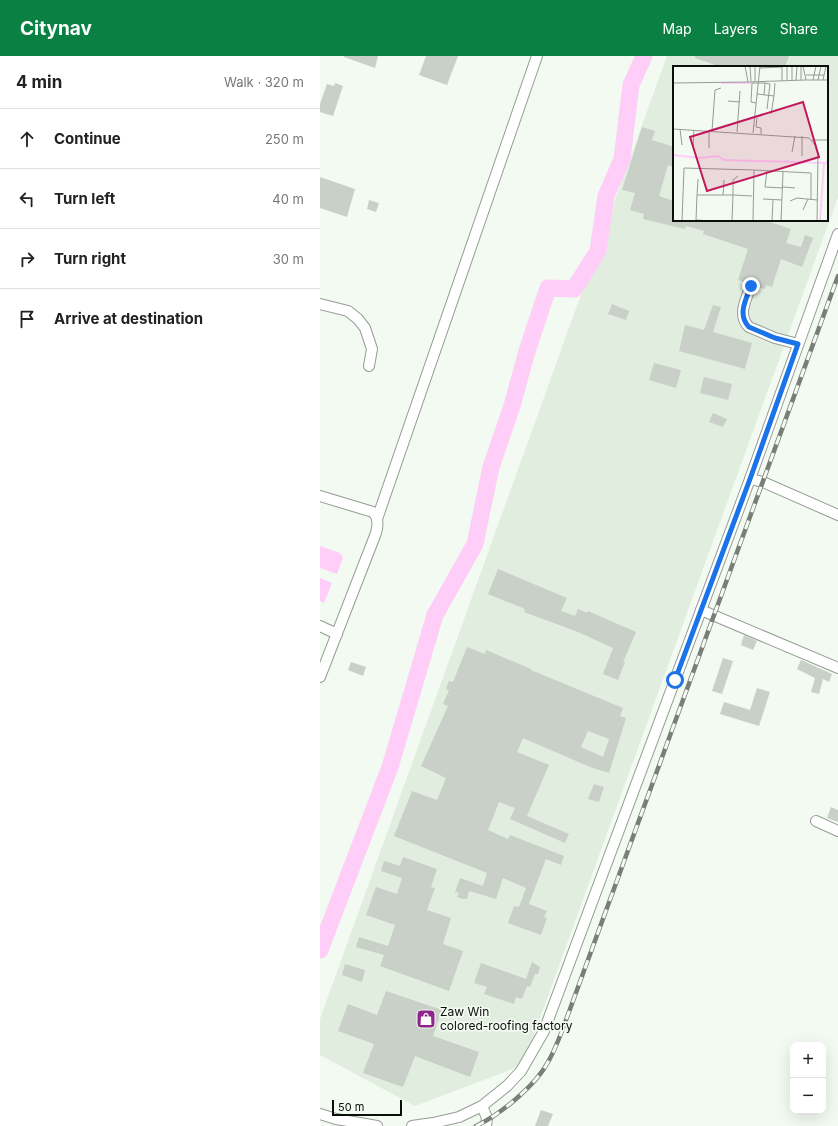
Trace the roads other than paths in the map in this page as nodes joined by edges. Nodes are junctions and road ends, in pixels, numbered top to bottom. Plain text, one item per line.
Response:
1 (536, 56) edge
2 (838, 234) edge
3 (751, 286) dead end
4 (320, 304) edge
5 (798, 344) junction
6 (369, 366) dead end
7 (750, 479) junction
8 (320, 496) edge
9 (838, 515) edge
10 (377, 520) junction
11 (701, 610) junction
12 (320, 626) edge
13 (337, 634) junction
14 (838, 668) edge
15 (320, 677) edge
16 (816, 821) dead end
17 (838, 831) edge
18 (482, 1106) junction
19 (320, 1114) edge
20 (378, 1126) edge
21 (412, 1126) edge
22 (486, 1126) edge

1 - 10 street
2 - 5 street
3 - 5 street
4 - 6 street
5 - 7 street
7 - 9 street
7 - 11 street
8 - 10 street
10 - 13 street
11 - 14 street
11 - 18 street
12 - 13 street
13 - 15 street
16 - 17 street
18 - 21 street
18 - 22 street
19 - 20 street

